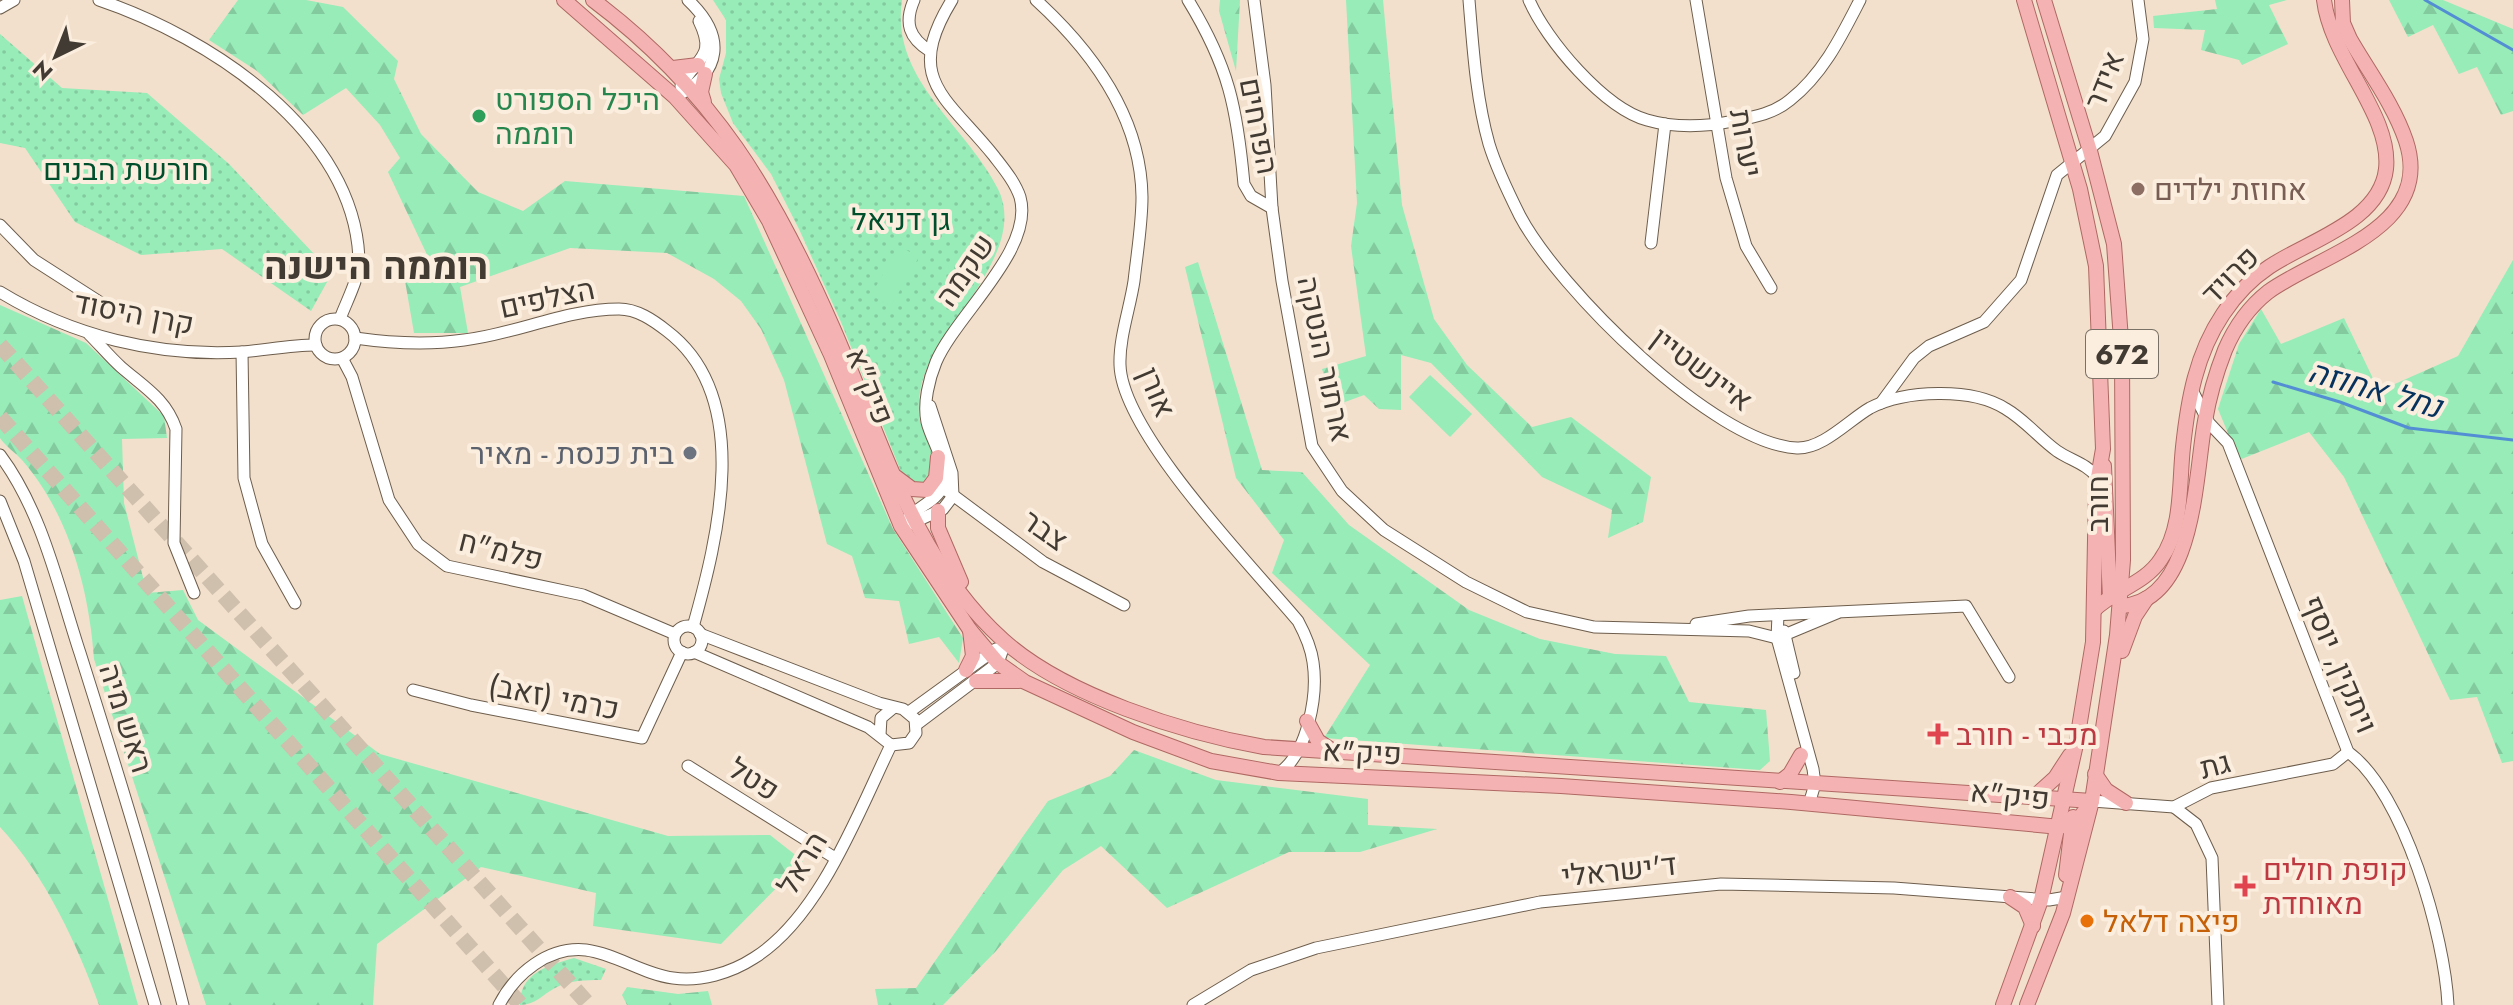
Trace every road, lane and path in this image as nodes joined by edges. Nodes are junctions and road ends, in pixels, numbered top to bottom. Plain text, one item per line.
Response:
1 (14, 0) edge
2 (99, 0) edge
3 (564, 0) edge
4 (688, 0) edge
5 (914, 0) edge
6 (952, 0) edge
7 (1036, 0) edge
8 (1188, 0) edge
9 (1254, 0) edge
10 (1469, 0) edge
11 (1529, 0) edge
12 (1696, 0) edge
13 (1860, 0) edge
14 (2024, 0) edge
15 (2044, 0) edge
16 (2138, 0) edge
17 (2324, 0) edge
18 (2342, 0) edge
19 (595, 1) edge
20 (0, 8) edge
21 (930, 51) junction
22 (673, 68) junction
23 (701, 70) junction
24 (688, 84) junction
25 (675, 97) junction
26 (705, 103) junction
27 (1665, 124) junction
28 (1718, 124) junction
29 (2090, 151) junction
30 (2072, 160) junction
31 (1272, 208) junction
32 (0, 225) edge
33 (1651, 243) dead end
34 (1771, 288) dead end
35 (0, 292) edge
36 (101, 303) dead end
37 (340, 319) junction
38 (89, 334) junction
39 (355, 338) junction
40 (316, 345) junction
41 (242, 352) junction
42 (342, 358) junction
43 (2192, 390) junction
44 (927, 398) junction
45 (1881, 404) junction
46 (2205, 417) junction
47 (2103, 449) junction
48 (0, 455) edge
49 (938, 457) junction
50 (892, 472) junction
51 (2097, 477) junction
52 (942, 487) junction
53 (953, 496) junction
54 (0, 501) edge
55 (938, 511) junction
56 (909, 521) junction
57 (2123, 560) junction
58 (2158, 564) junction
59 (194, 593) dead end
60 (2151, 594) junction
61 (2118, 599) junction
62 (968, 601) junction
63 (295, 603) dead end
64 (1124, 605) dead end
65 (2094, 610) junction
66 (1837, 613) junction
67 (1778, 615) junction
68 (1808, 626) junction
69 (1680, 627) junction
70 (697, 630) junction
71 (970, 630) junction
72 (675, 634) junction
73 (1781, 637) junction
74 (1005, 643) junction
75 (688, 652) junction
76 (994, 658) junction
77 (1792, 658) junction
78 (971, 675) junction
79 (2009, 677) dead end
80 (1025, 682) junction
81 (413, 690) dead end
82 (2109, 690) junction
83 (1794, 693) junction
84 (893, 708) junction
85 (909, 712) junction
86 (1307, 721) junction
87 (917, 724) junction
88 (1803, 734) junction
89 (880, 735) junction
90 (2077, 740) junction
91 (891, 745) junction
92 (1299, 751) junction
93 (2348, 752) junction
94 (1337, 753) junction
95 (1801, 755) junction
96 (688, 766) dead end
97 (1279, 773) junction
98 (2095, 774) junction
99 (1780, 782) junction
100 (1808, 783) junction
101 (2035, 796) junction
102 (2065, 798) junction
103 (2092, 801) junction
104 (2126, 803) junction
105 (1809, 804) junction
106 (2174, 807) junction
107 (2029, 823) junction
108 (2067, 825) junction
109 (2055, 850) junction
110 (835, 858) junction
111 (2010, 897) junction
112 (2067, 897) junction
113 (2041, 900) junction
114 (2033, 927) junction
115 (155, 1005) edge
116 (183, 1005) edge
117 (499, 1005) edge
118 (1193, 1005) edge
119 (2003, 1005) edge
120 (2027, 1005) edge
121 (2218, 1005) edge
122 (2448, 1005) edge

1 - 20 street
2 - 37 street
3 - 25 main road, פיק"א
4 - 23 street
5 - 21 street, שקמה
6 - 21 street
7 - 86 street, אורן
8 - 31 street, הפרחים
9 - 31 street, ארתור הנטקה
10 - 45 street, איינשטיין
11 - 27 street
12 - 28 street, יערות
13 - 28 street
14 - 30 main road, חורב / 672
15 - 29 main road, חורב / 672
16 - 29 street, אידר
17 - 43 main road, פרויד
18 - 46 main road, פרויד
19 - 22 main road, פיק"א
21 - 44 street, שקמה
22 - 23 main road
22 - 24 main road, פיק"א
23 - 24 street
23 - 26 main road
24 - 25 street
24 - 26 main road, פיק"א
25 - 56 main road, פיק"א
26 - 50 main road, פיק"א
27 - 28 street
27 - 33 street
28 - 34 street, יערות
29 - 30 street, אידר
29 - 57 main road, חורב / 672
30 - 45 street
30 - 47 main road, חורב / 672
31 - 69 street, ארתור הנטקה
32 - 36 street
35 - 38 street, קרן היסוד
37 - 39 street
37 - 40 street
38 - 41 street, קרן היסוד
38 - 59 street
39 - 42 street
39 - 70 street, הצלפים
40 - 41 street, קרן היסוד
40 - 42 street
41 - 63 street
42 - 72 street, פלמ"ח
43 - 46 street, ויתקין, יוסף
43 - 58 main road, פרויד
44 - 49 street, שקמה
44 - 53 street
45 - 51 street, איינשטיין
46 - 60 main road, פרויד
46 - 93 street, ויתקין, יוסף
47 - 51 main road, חורב / 672
47 - 61 main road
48 - 116 street, ראש מיה
49 - 50 main road
49 - 52 street, שקמה
50 - 56 main road, פיק"א
51 - 65 main road, חורב / 672
52 - 53 street, צבר
52 - 56 street
53 - 55 street
53 - 64 street, צבר
54 - 115 street, ראש מיה
55 - 56 street
55 - 62 main road
56 - 62 main road, פיק"א
56 - 71 main road, פיק"א
57 - 58 main road
57 - 61 main road, חורב / 672
58 - 61 main road, פרויד
60 - 61 main road, פרויד
60 - 82 main road
61 - 65 main road, פרויד
61 - 82 main road, חורב / 672
62 - 74 main road, פיק"א
65 - 90 main road, חורב / 672
66 - 67 street, ארתור הנטקה
66 - 68 street, ארתור הנטקה
66 - 79 street, ארתור הנטקה
67 - 69 street, ארתור הנטקה
67 - 73 street
68 - 73 street, ארתור הנטקה
68 - 77 street
69 - 73 street, ארתור הנטקה
70 - 72 street
70 - 75 street
70 - 84 street
71 - 76 main road, פיק"א
71 - 78 main road
72 - 75 street
73 - 77 street
73 - 83 street
74 - 76 street
74 - 92 main road, פיק"א
75 - 81 street, כרמי (זאב)
75 - 89 street
76 - 78 street
76 - 80 main road, פיק"א
77 - 83 street
78 - 80 main road
78 - 85 street
78 - 87 street
80 - 97 main road, פיק"א
82 - 98 main road, חורב / 672
83 - 88 street
84 - 85 street
84 - 89 street
85 - 87 street
86 - 92 street, אורן
86 - 94 main road
87 - 91 street
88 - 95 street
88 - 100 street
89 - 91 street
90 - 101 main road
90 - 102 main road, חורב / 672
91 - 110 street, הראל
92 - 94 main road, פיק"א
92 - 97 street, אורן
93 - 106 street, גת
93 - 122 street, ויתקין, יוסף
94 - 99 main road, פיק"א
95 - 99 main road
95 - 100 street
96 - 110 street, פטל
97 - 105 main road, פיק"א
98 - 103 main road, חורב / 672
98 - 104 main road
99 - 100 main road, פיק"א
100 - 101 main road, פיק"א
100 - 105 street
101 - 102 main road, פיק"א
102 - 103 main road, פיק"א
102 - 108 main road, חורב / 672
103 - 104 street, גת
103 - 108 main road, פיק"א
103 - 112 main road, חורב / 672
104 - 106 street, גת
105 - 107 main road, פיק"א
106 - 121 street
107 - 108 main road, פיק"א
107 - 109 main road
108 - 109 main road, חורב / 672
108 - 112 main road
109 - 113 main road, חורב / 672
110 - 117 street, הראל
111 - 113 street, ד'ישראלי
111 - 114 main road
111 - 118 street, ד'ישראלי
112 - 113 street, ד'ישראלי
112 - 120 main road, חורב / 672
113 - 114 main road, חורב / 672
114 - 119 main road, חורב / 672

